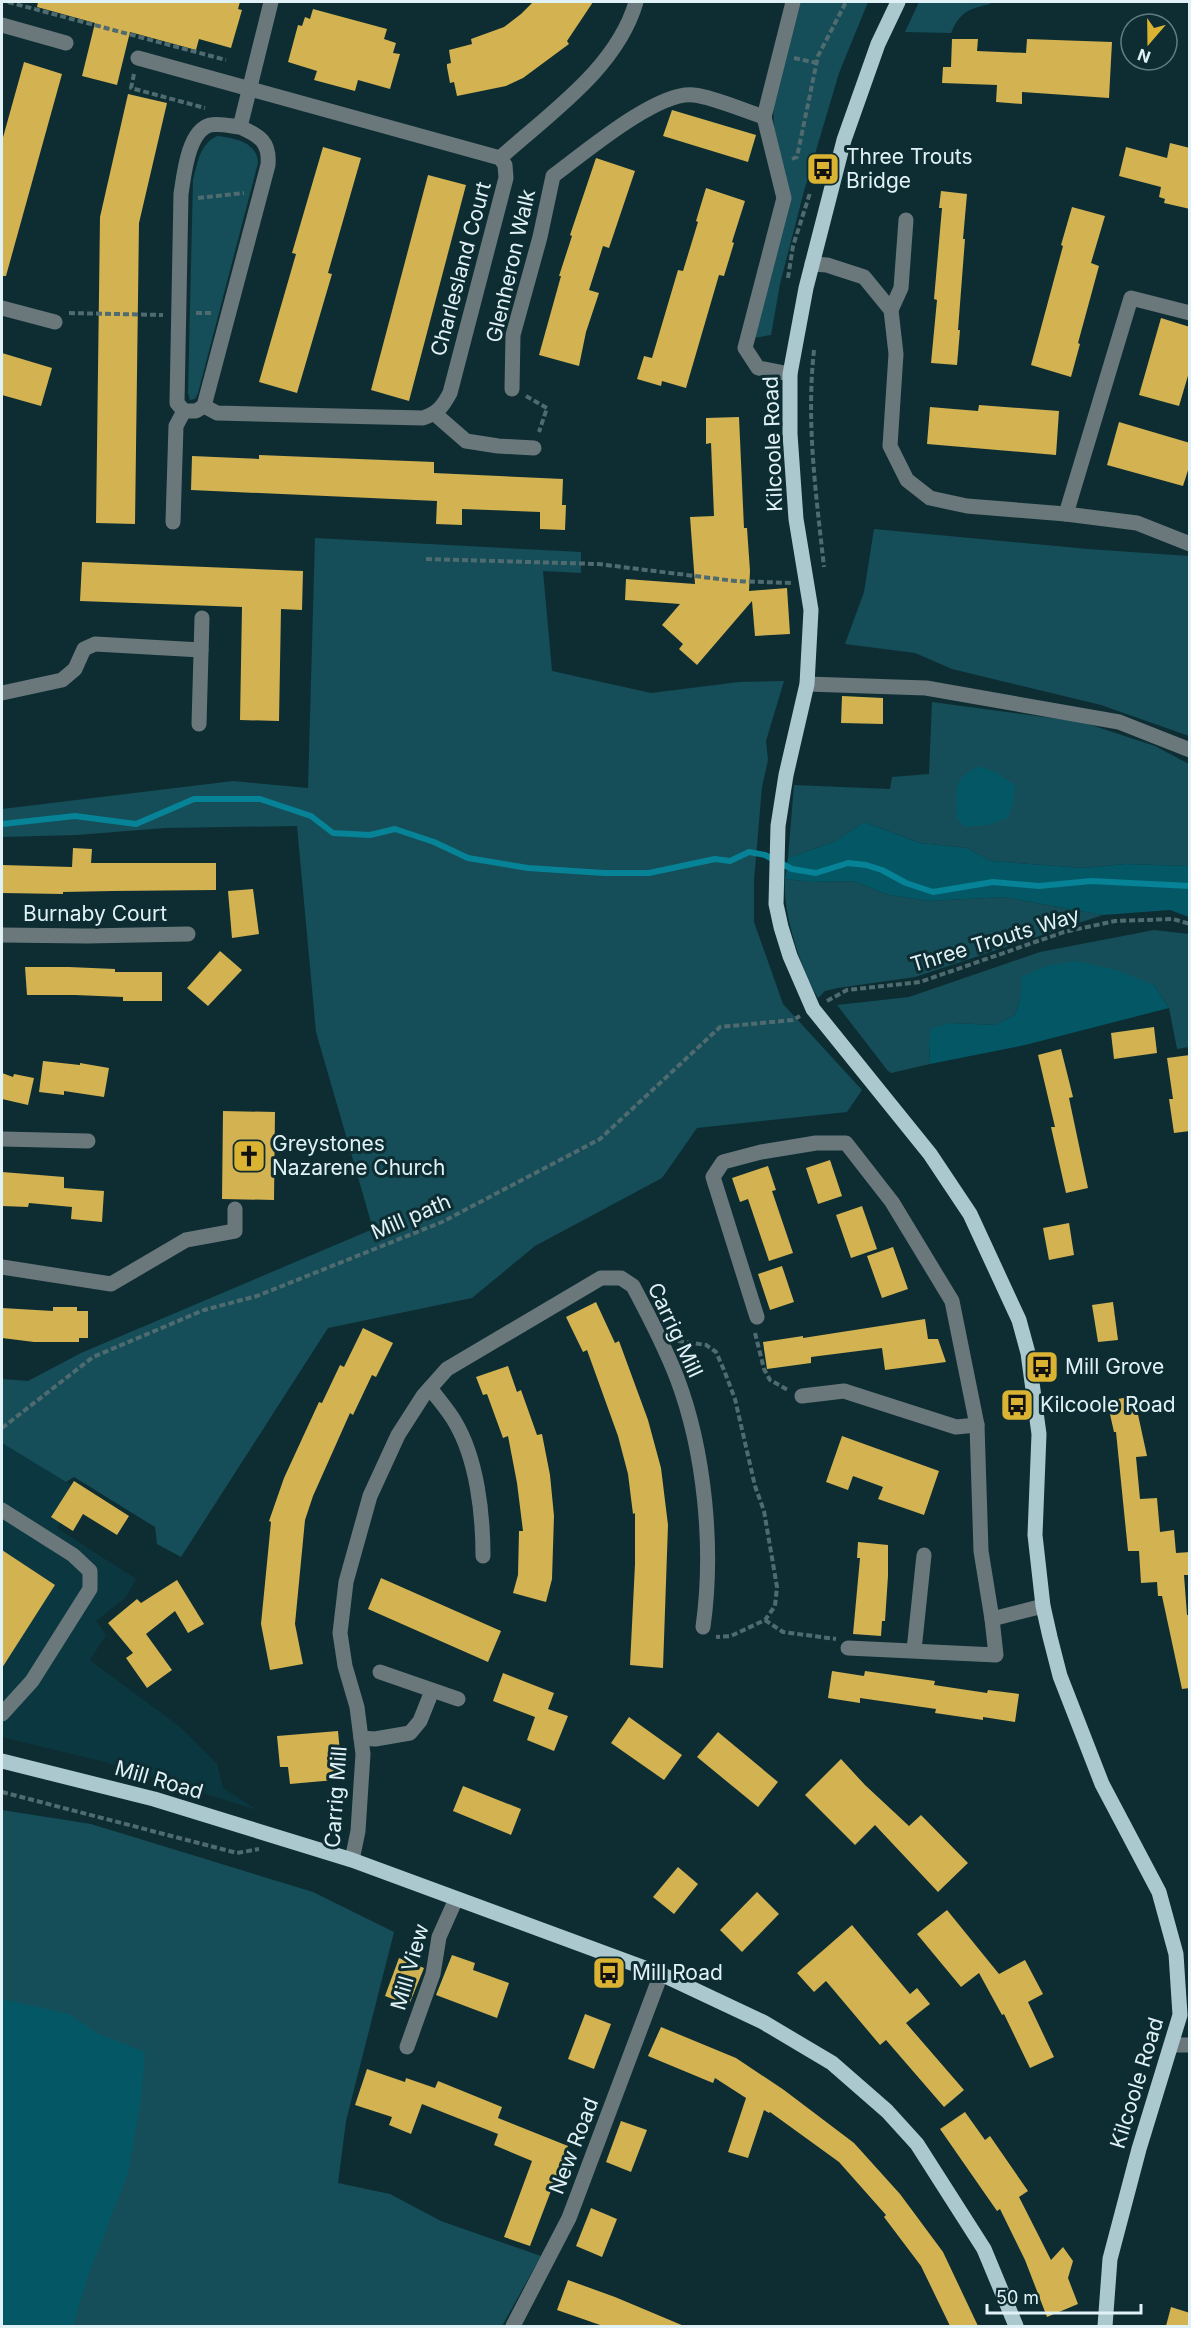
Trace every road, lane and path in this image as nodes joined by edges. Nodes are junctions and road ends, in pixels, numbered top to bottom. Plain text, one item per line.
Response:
1 (9, 2) edge
2 (271, 2) edge
3 (636, 2) edge
4 (793, 2) edge
5 (846, 2) edge
6 (898, 2) edge
7 (2, 25) edge
8 (143, 39) junction
9 (66, 43) dead end
10 (138, 58) junction
11 (226, 60) dead end
12 (249, 88) junction
13 (214, 110) dead end
14 (764, 117) junction
15 (240, 127) junction
16 (500, 158) junction
17 (775, 162) junction
18 (251, 192) dead end
19 (192, 199) dead end
20 (906, 220) dead end
21 (812, 264) junction
22 (2, 308) edge
23 (891, 310) junction
24 (189, 313) dead end
25 (1190, 313) edge
26 (219, 314) dead end
27 (164, 315) dead end
28 (60, 316) joint
29 (815, 344) dead end
30 (790, 374) junction
31 (512, 389) joint
32 (204, 406) junction
33 (184, 411) junction
34 (435, 414) junction
35 (534, 448) joint
36 (1066, 514) junction
37 (173, 522) dead end
38 (1190, 544) edge
39 (426, 560) dead end
40 (824, 578) dead end
41 (806, 584) junction
42 (202, 618) dead end
43 (201, 650) junction
44 (807, 684) junction
45 (2, 693) edge
46 (199, 724) dead end
47 (1190, 750) edge
48 (1190, 924) edge
49 (188, 934) dead end
50 (2, 935) edge
51 (813, 1009) junction
52 (2, 1139) edge
53 (88, 1141) dead end
54 (235, 1209) dead end
55 (2, 1267) edge
56 (757, 1317) joint
57 (659, 1341) junction
58 (430, 1388) junction
59 (802, 1396) joint
60 (977, 1425) junction
61 (2, 1428) edge
62 (2, 1510) edge
63 (924, 1555) dead end
64 (483, 1557) dead end
65 (1042, 1606) junction
66 (992, 1619) junction
67 (765, 1620) junction
68 (703, 1627) joint
69 (848, 1648) joint
70 (914, 1650) junction
71 (380, 1672) dead end
72 (432, 1691) junction
73 (458, 1699) dead end
74 (2, 1714) edge
75 (361, 1738) junction
76 (2, 1761) edge
77 (2, 1792) edge
78 (266, 1834) junction
79 (352, 1860) junction
80 (456, 1899) junction
81 (661, 1974) junction
82 (1172, 2045) junction
83 (1190, 2045) edge
84 (407, 2047) dead end
85 (513, 2326) edge
86 (1016, 2326) edge
87 (1105, 2326) edge

1 - 8 path
2 - 12 street
3 - 16 street
4 - 14 street
5 - 17 path
6 - 21 main road, Kilcoole Road
7 - 9 street
8 - 10 path
8 - 11 path
10 - 12 street, Charlesland Court
10 - 13 path
12 - 15 street
12 - 16 street, Charlesland Court
14 - 17 street
14 - 31 street, Glenheron Walk
15 - 32 street
15 - 33 street
16 - 34 street, Charlesland Court
17 - 30 street
18 - 19 path
20 - 23 street
21 - 23 street
21 - 30 main road, Kilcoole Road
22 - 28 street
23 - 36 street
24 - 26 path
25 - 36 street
27 - 28 path
29 - 40 path
30 - 41 main road, Kilcoole Road
31 - 35 path
32 - 33 street
32 - 34 street
33 - 37 street
34 - 35 street
36 - 38 street
39 - 41 path
41 - 44 main road, Kilcoole Road
42 - 43 street
43 - 45 street
43 - 46 street
44 - 47 street
44 - 51 main road, Kilcoole Road
48 - 51 path, Three Trouts Way
49 - 50 street, Burnaby Court
51 - 61 path, Mill path
51 - 65 main road, Kilcoole Road
52 - 53 street
54 - 55 street
56 - 59 path
56 - 60 street
57 - 58 street, Carrig Mill
57 - 67 path
57 - 68 street, Carrig Mill
58 - 64 street
58 - 75 street, Carrig Mill
59 - 60 street
60 - 66 street
62 - 74 street
63 - 70 street
65 - 66 street
65 - 82 main road, Kilcoole Road
66 - 70 street
67 - 68 path
67 - 69 path
69 - 70 street
71 - 72 street
72 - 73 street
72 - 75 street, Carrig Mill
75 - 79 street, Carrig Mill
76 - 78 main road, Mill Road
77 - 78 path
78 - 79 main road, Mill Road
79 - 80 main road, Mill Road
80 - 81 main road, Mill Road
80 - 84 street, Mill View
81 - 85 street, New Road
81 - 86 main road, Mill Road
82 - 83 street
82 - 87 main road, Kilcoole Road

